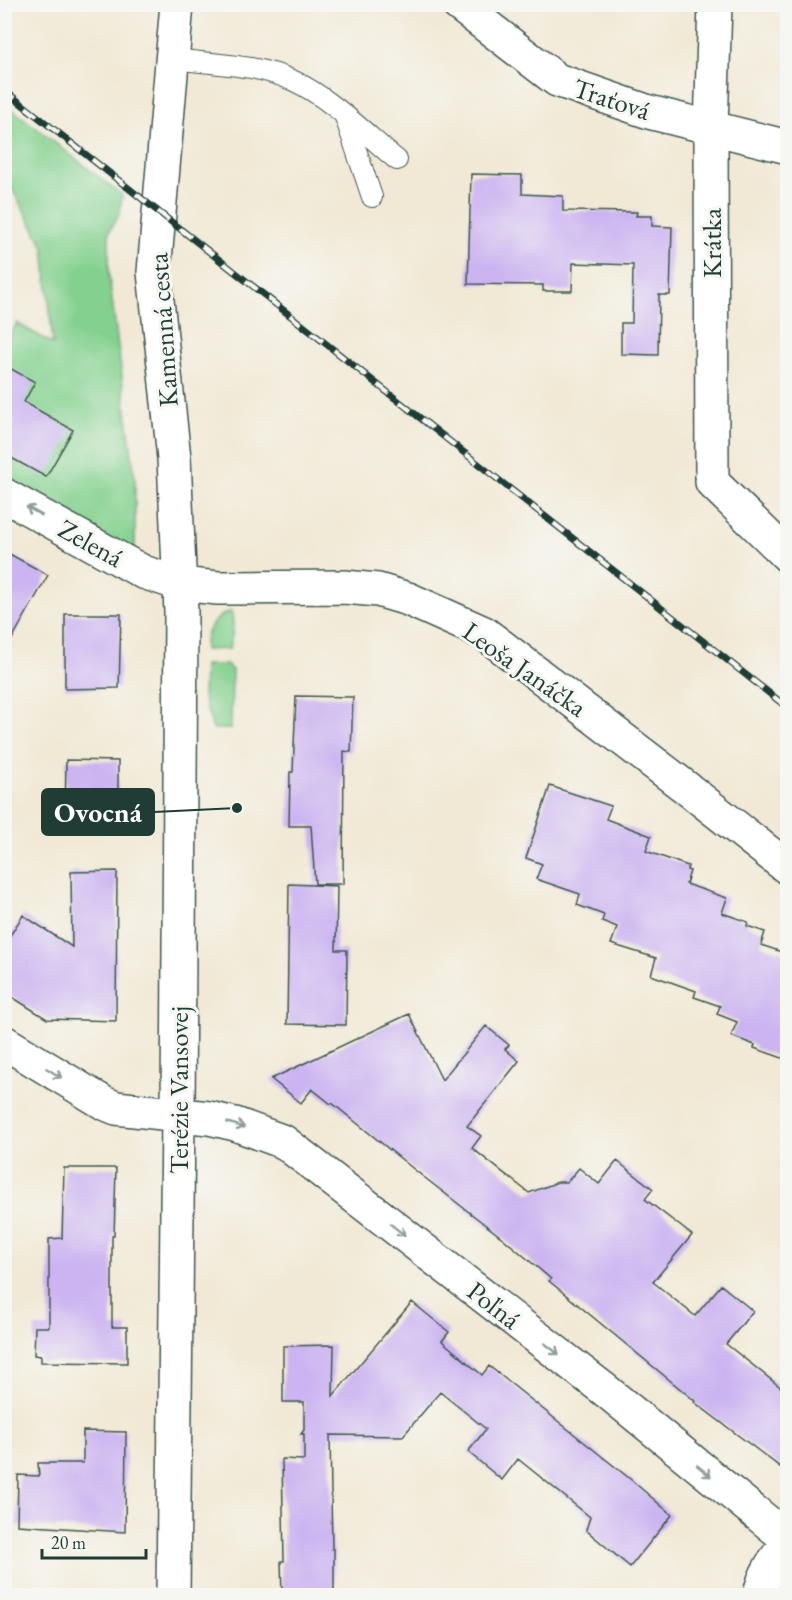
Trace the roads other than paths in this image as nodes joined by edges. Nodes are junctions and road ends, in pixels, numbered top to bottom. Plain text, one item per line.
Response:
1 (177, 4) edge
2 (458, 4) edge
3 (715, 4) edge
4 (172, 59) junction
5 (345, 117) junction
6 (711, 128) junction
7 (788, 147) edge
8 (397, 159) dead end
9 (372, 197) dead end
10 (4, 495) edge
11 (788, 556) edge
12 (180, 584) junction
13 (788, 868) edge
14 (4, 1042) edge
15 (178, 1115) junction
16 (788, 1541) edge
17 (173, 1596) edge
18 (760, 1596) edge

1 - 4 street, Kamenná cesta
2 - 6 street, Traťová
3 - 6 street, Krátka
4 - 5 lane
4 - 12 street, Kamenná cesta
5 - 8 lane
5 - 9 lane
6 - 7 street, Traťová
6 - 11 street, Krátka
12 -> 10 street, Zelená
12 - 13 street, Leoša Janáčka
12 - 15 street, Terézie Vansovej
14 -> 15 street, Poľná
15 -> 16 street, Poľná
15 - 17 street, Terézie Vansovej
16 - 18 street

